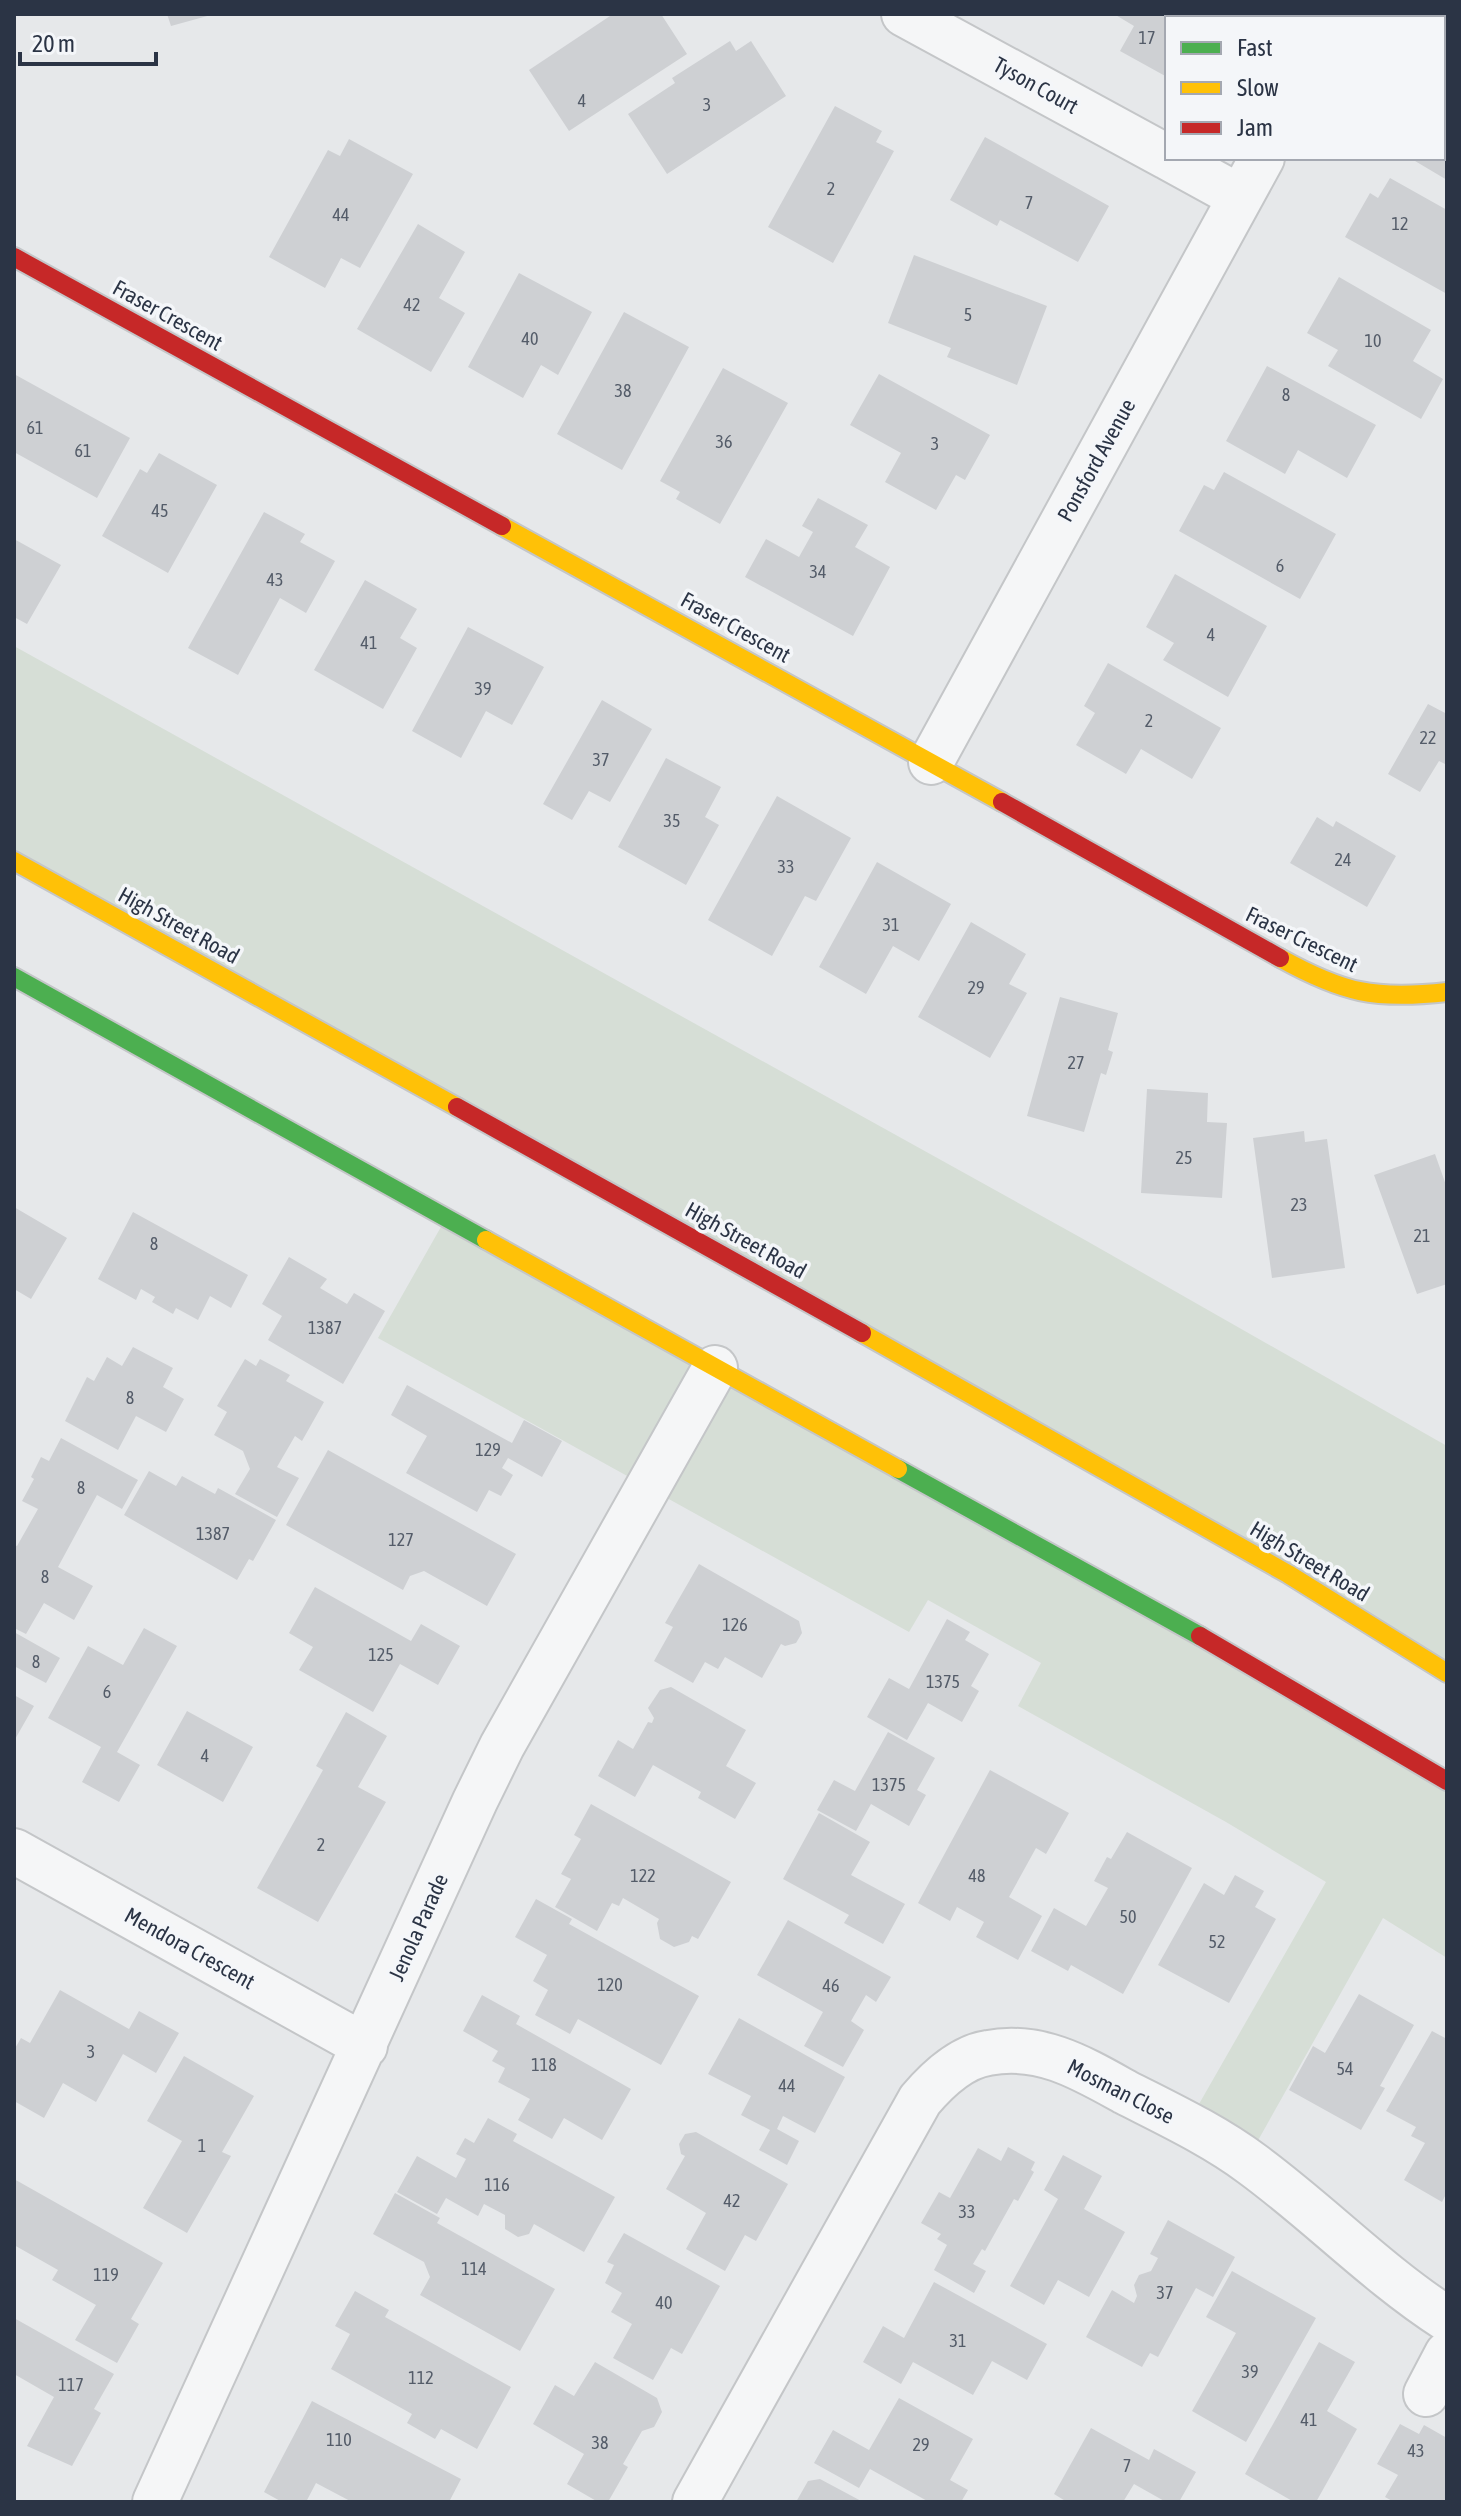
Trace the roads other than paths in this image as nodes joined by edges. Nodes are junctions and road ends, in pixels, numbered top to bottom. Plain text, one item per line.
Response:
1 (904, 14) edge
2 (1165, 155) edge
3 (1173, 160) edge
4 (1261, 160) edge
5 (1240, 197) junction
6 (14, 257) edge
7 (931, 762) junction
8 (14, 861) edge
9 (14, 977) edge
10 (1447, 992) edge
11 (715, 1368) junction
12 (1447, 1673) edge
13 (1447, 1781) edge
14 (14, 1851) edge
15 (365, 2046) junction
16 (1447, 2319) edge
17 (1447, 2354) edge
18 (1426, 2394) dead end
19 (155, 2502) edge
20 (695, 2502) edge

1 - 2 street, Tyson Court
3 - 5 street, Tyson Court
4 - 5 street, Ponsford Avenue
5 - 7 street, Ponsford Avenue
6 - 7 main road, Fraser Crescent
7 - 10 main road, Fraser Crescent
8 - 12 main road, High Street Road
9 - 11 main road
11 - 13 main road
11 - 15 street, Jenola Parade
14 - 15 street, Mendora Crescent
15 - 19 street, Jenola Parade
16 - 20 street, Mosman Close
17 - 18 street

